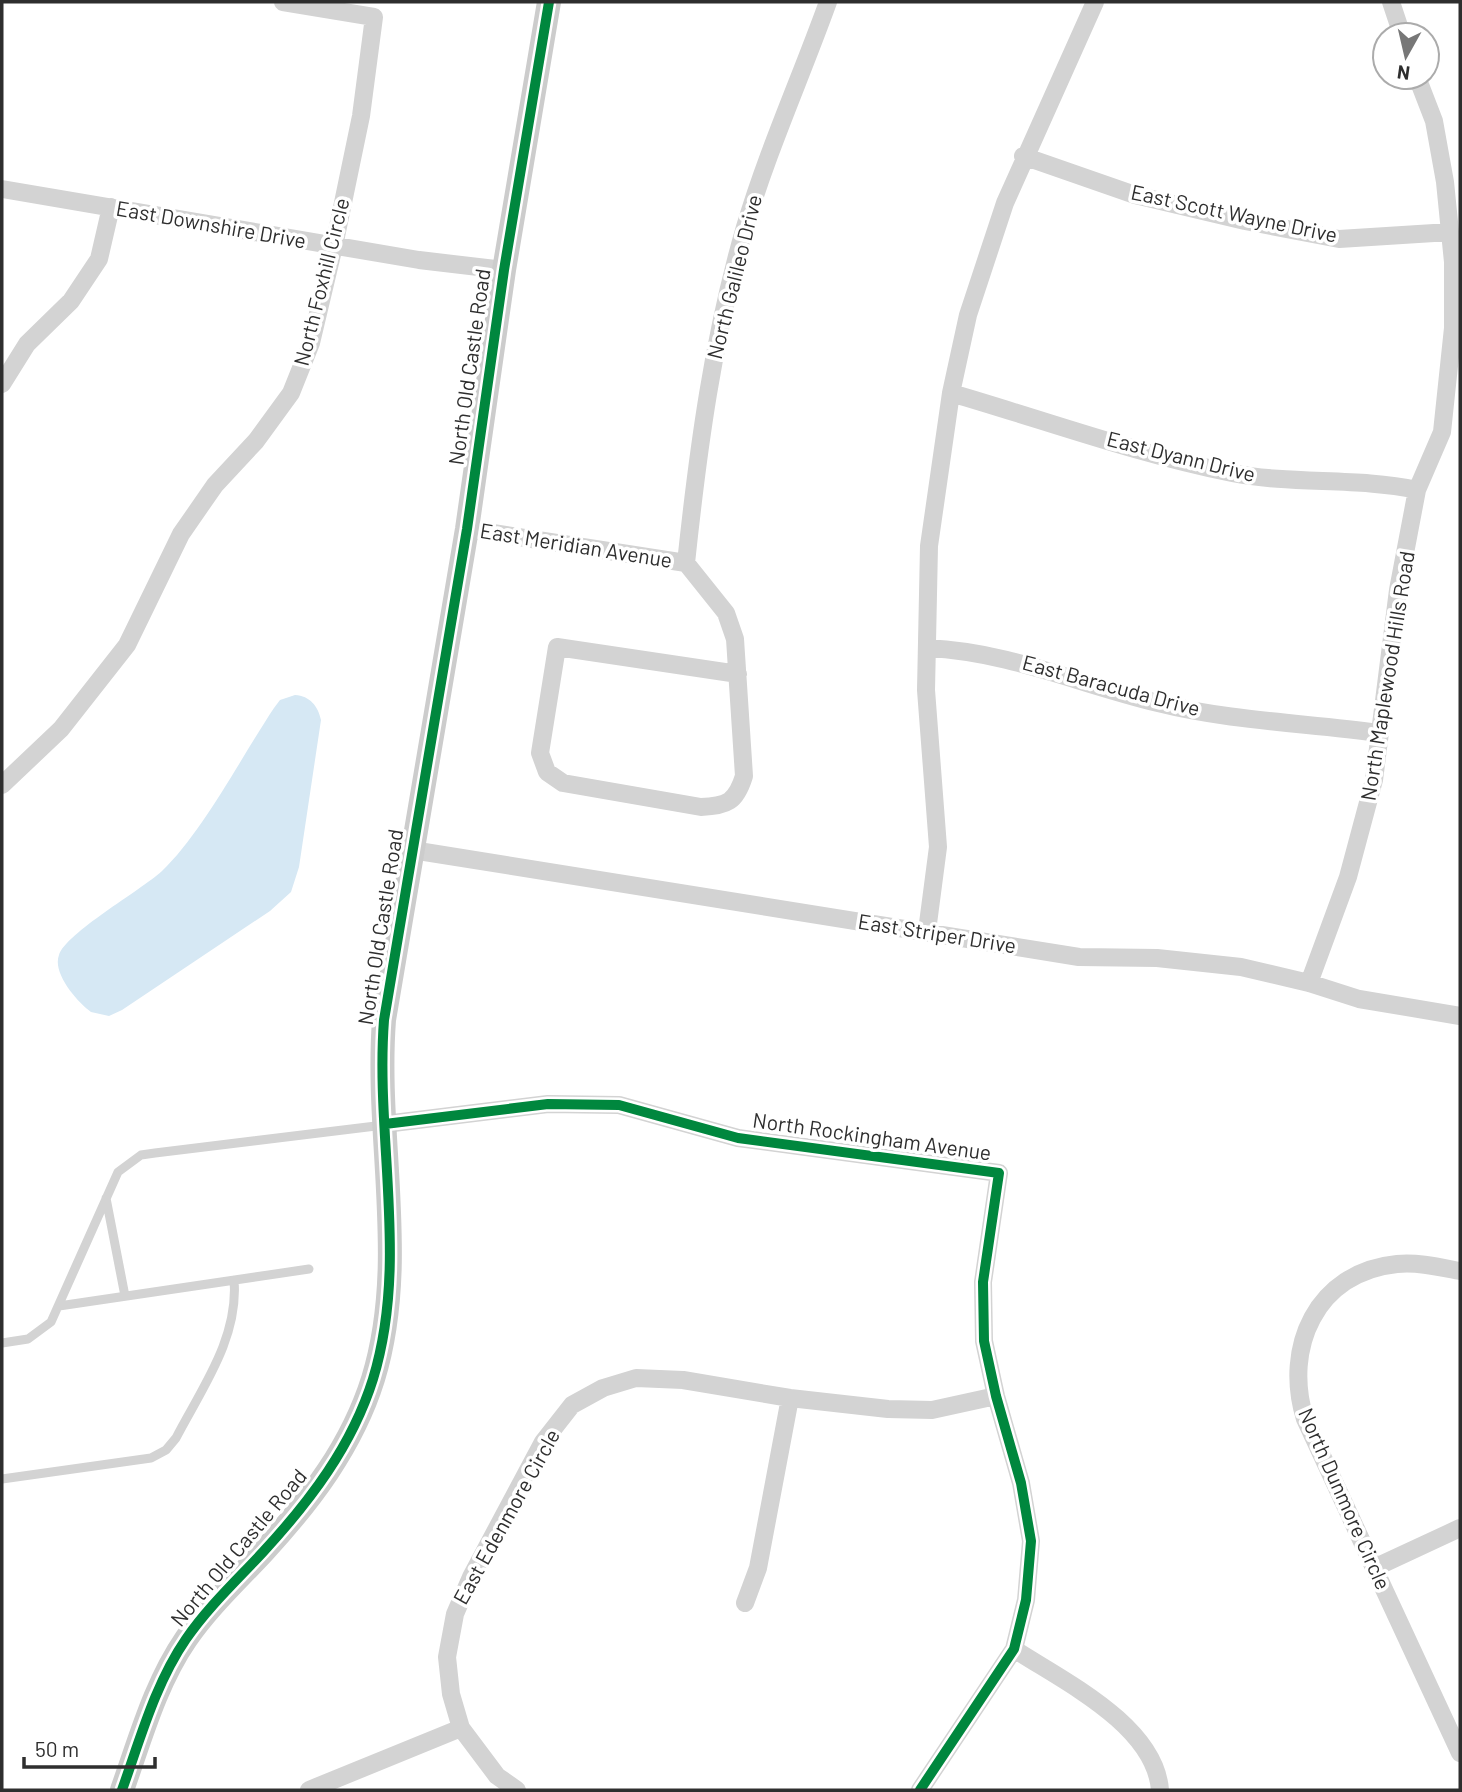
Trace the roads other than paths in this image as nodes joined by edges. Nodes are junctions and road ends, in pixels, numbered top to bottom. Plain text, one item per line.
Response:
1 (283, 2) edge
2 (549, 2) edge
3 (828, 2) edge
4 (1096, 2) edge
5 (1390, 2) edge
6 (1397, 21) edge
7 (1422, 91) edge
8 (1023, 156) junction
9 (2, 189) edge
10 (111, 207) junction
11 (1450, 232) junction
12 (334, 246) junction
13 (504, 271) junction
14 (2, 384) edge
15 (951, 393) junction
16 (1418, 490) junction
17 (467, 529) junction
18 (686, 563) junction
19 (926, 648) junction
20 (738, 674) junction
21 (1379, 733) junction
22 (2, 785) edge
23 (412, 850) junction
24 (928, 931) junction
25 (1309, 983) junction
26 (1460, 1016) edge
27 (385, 1124) junction
28 (106, 1197) junction
29 (309, 1269) dead end
30 (1460, 1271) edge
31 (234, 1280) junction
32 (125, 1296) junction
33 (59, 1306) junction
34 (2, 1343) edge
35 (996, 1396) junction
36 (790, 1398) junction
37 (2, 1479) edge
38 (1460, 1528) edge
39 (1374, 1568) junction
40 (745, 1603) dead end
41 (1014, 1648) junction
42 (460, 1728) junction
43 (1460, 1753) edge
44 (122, 1790) edge
45 (309, 1790) edge
46 (517, 1790) edge
47 (920, 1790) edge
48 (1160, 1790) edge

1 - 12 street, North Foxhill Circle
2 - 13 street, North Old Castle Road
3 - 18 street, North Galileo Drive
4 - 8 street
5 - 6 street
7 - 11 street, North Maplewood Hills Road
8 - 11 street, East Scott Wayne Drive
8 - 15 street
9 - 10 street, East Downshire Drive
10 - 12 street, East Downshire Drive
10 - 14 street
11 - 16 street, North Maplewood Hills Road
12 - 13 street, East Downshire Drive
12 - 22 street, North Foxhill Circle
13 - 17 street, North Old Castle Road
15 - 16 street, East Dyann Drive
15 - 19 street
16 - 21 street, North Maplewood Hills Road
17 - 18 street, East Meridian Avenue
17 - 23 street, North Old Castle Road
18 - 20 street
19 - 21 street, East Baracuda Drive
19 - 24 street
20 - 20 street
21 - 25 street, North Maplewood Hills Road
23 - 24 street, East Striper Drive
23 - 27 street, North Old Castle Road
24 - 25 street, East Striper Drive
25 - 26 street, East Striper Drive
27 - 28 lane
27 - 35 street, North Rockingham Avenue
27 - 44 street, North Old Castle Road
28 - 32 lane
28 - 33 lane
29 - 31 lane
30 - 39 street, North Dunmore Circle
31 - 32 lane
31 - 37 lane
32 - 33 lane
33 - 34 lane
35 - 36 street, East Edenmore Circle
35 - 41 street, North Rockingham Avenue
36 - 40 street
36 - 42 street, East Edenmore Circle
38 - 39 street
39 - 43 street, North Dunmore Circle
41 - 47 street, North Rockingham Avenue
41 - 48 street
42 - 45 street
42 - 46 street, East Edenmore Circle

